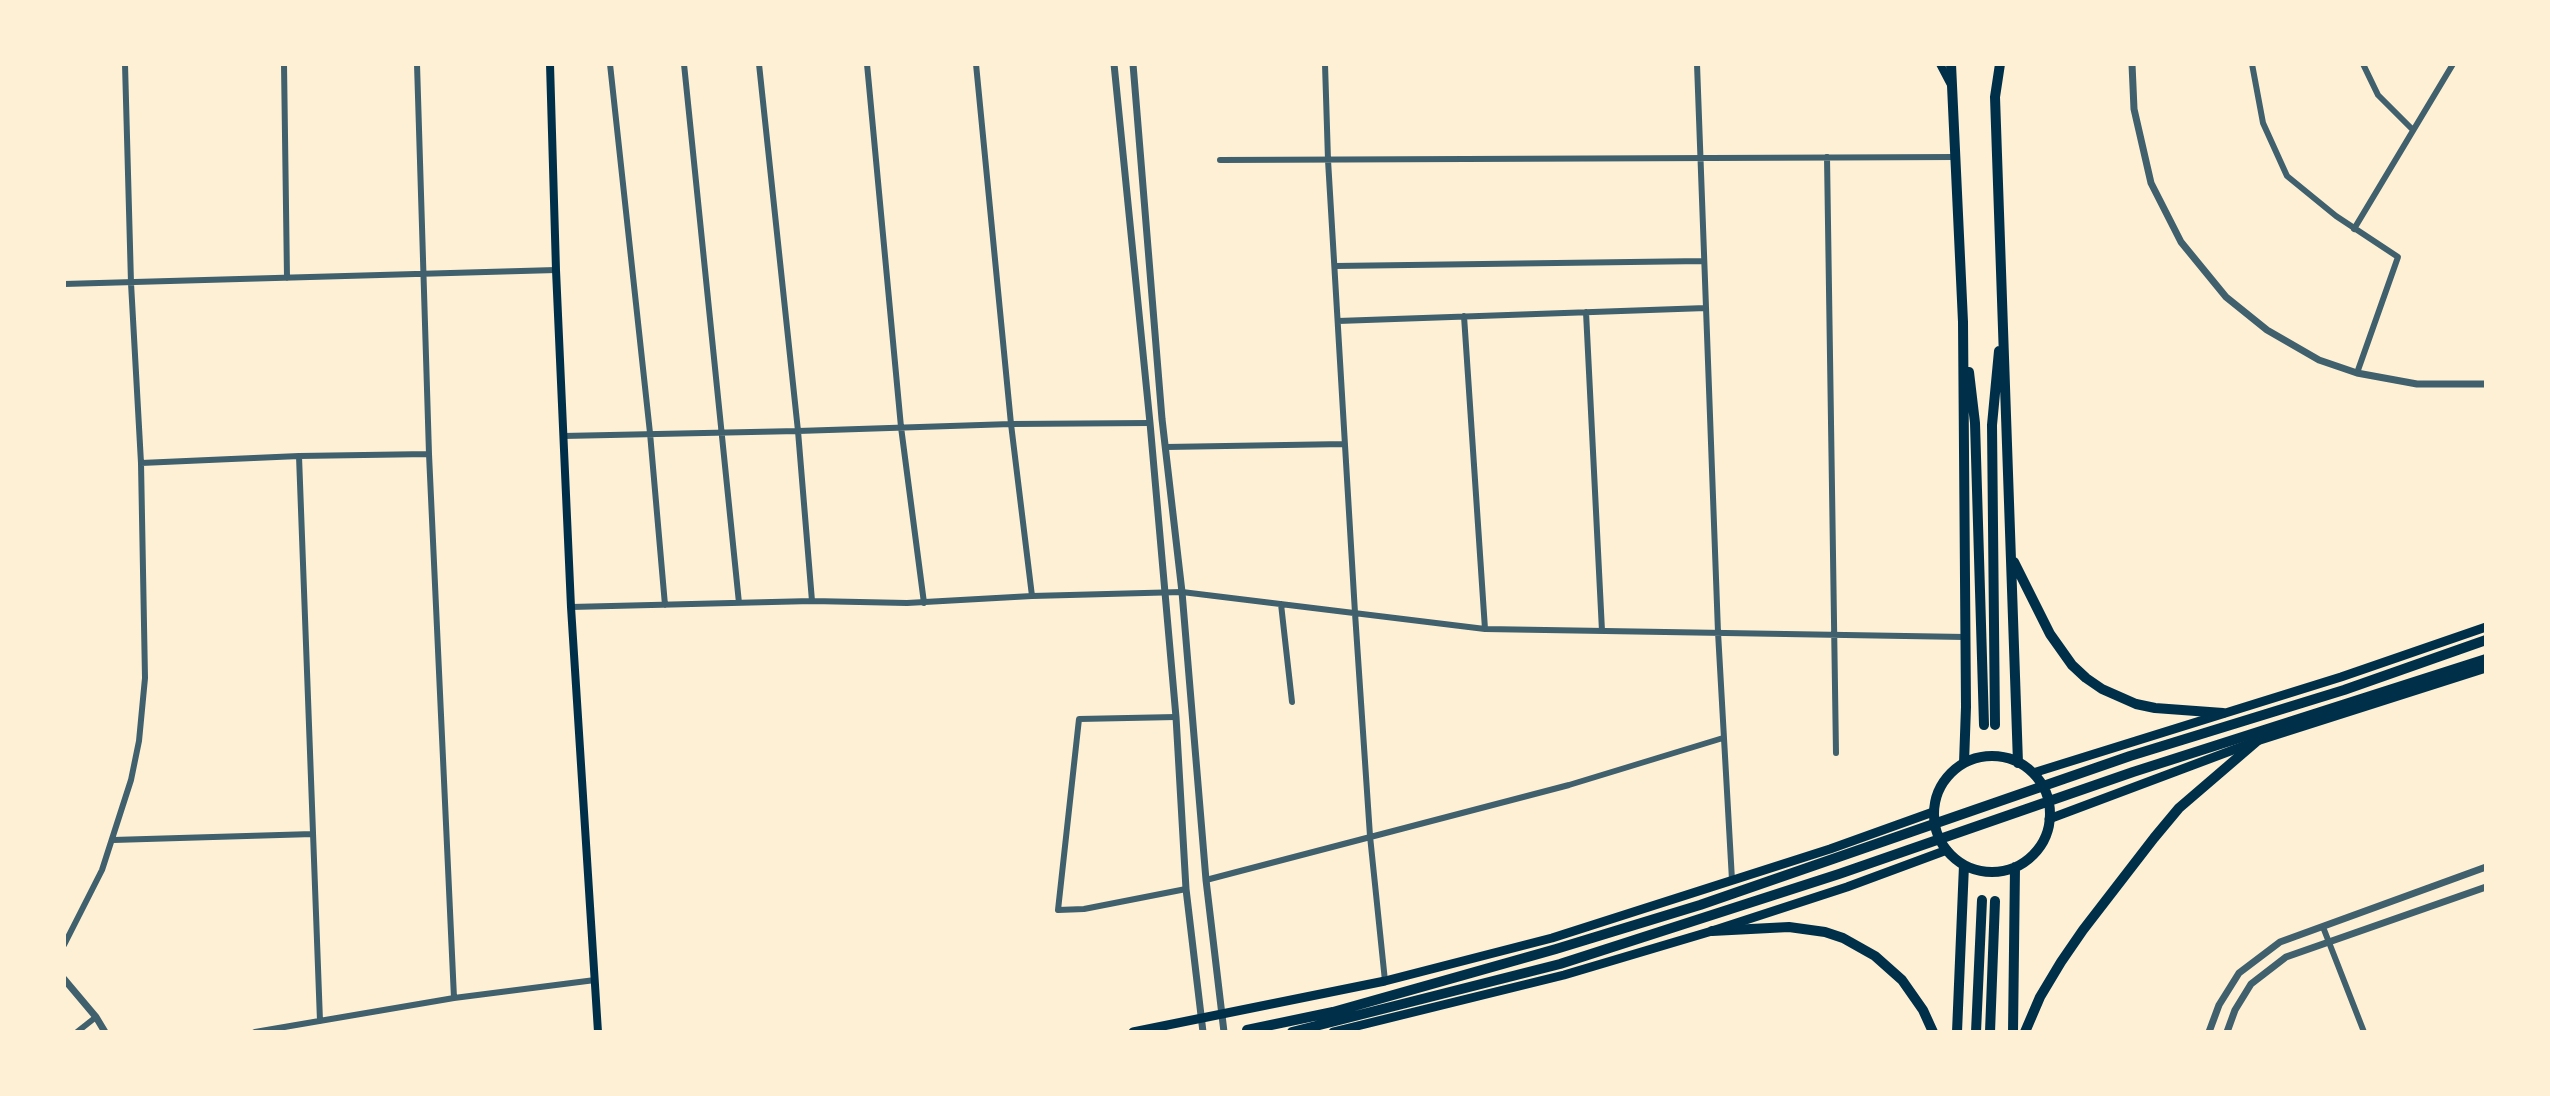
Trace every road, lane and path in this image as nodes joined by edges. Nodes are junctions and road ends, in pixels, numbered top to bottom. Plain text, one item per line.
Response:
1 (125, 64) edge
2 (284, 64) edge
3 (417, 64) edge
4 (550, 64) edge
5 (610, 64) edge
6 (684, 64) edge
7 (759, 64) edge
8 (867, 64) edge
9 (976, 64) edge
10 (1114, 64) edge
11 (1133, 64) edge
12 (1325, 64) edge
13 (1697, 64) edge
14 (1940, 64) edge
15 (1951, 64) edge
16 (1993, 64) edge
17 (2000, 64) edge
18 (2132, 64) edge
19 (2252, 64) edge
20 (2363, 64) edge
21 (2453, 64) edge
22 (1952, 86) junction
23 (1995, 97) junction
24 (2413, 130) junction
25 (1827, 157) junction
26 (1956, 157) junction
27 (1700, 158) junction
28 (1220, 160) dead end
29 (1328, 160) junction
30 (2354, 229) junction
31 (1704, 261) junction
32 (1335, 266) junction
33 (556, 270) junction
34 (422, 274) junction
35 (287, 278) junction
36 (131, 283) junction
37 (64, 284) edge
38 (2004, 306) junction
39 (1706, 308) junction
40 (1586, 312) junction
41 (1464, 316) junction
42 (1338, 321) junction
43 (1963, 322) junction
44 (2357, 373) junction
45 (2486, 384) edge
46 (1150, 423) junction
47 (1011, 424) junction
48 (901, 427) junction
49 (722, 431) junction
50 (798, 431) junction
51 (650, 433) junction
52 (563, 436) junction
53 (1345, 444) junction
54 (1166, 447) junction
55 (429, 454) junction
56 (299, 456) junction
57 (141, 463) junction
58 (2011, 557) junction
59 (1182, 592) junction
60 (1165, 593) junction
61 (1032, 596) junction
62 (812, 601) junction
63 (739, 603) junction
64 (924, 603) junction
65 (1281, 604) junction
66 (665, 605) junction
67 (571, 607) junction
68 (1355, 613) junction
69 (2486, 627) edge
70 (1485, 629) junction
71 (1602, 631) junction
72 (1718, 632) junction
73 (1834, 634) junction
74 (1965, 637) junction
75 (2486, 640) edge
76 (2486, 659) edge
77 (2486, 668) edge
78 (1292, 702) dead end
79 (2223, 713) junction
80 (1176, 717) junction
81 (1723, 738) junction
82 (2257, 741) junction
83 (1836, 753) dead end
84 (1964, 763) junction
85 (2018, 763) junction
86 (2033, 773) junction
87 (1933, 812) junction
88 (2049, 819) junction
89 (313, 834) junction
90 (1370, 836) junction
91 (113, 840) junction
92 (1947, 850) junction
93 (1964, 865) junction
94 (2015, 867) junction
95 (2486, 867) edge
96 (1206, 880) junction
97 (1732, 880) junction
98 (2486, 887) edge
99 (1186, 889) junction
100 (1982, 900) dead end
101 (1995, 901) dead end
102 (2323, 927) junction
103 (1712, 931) junction
104 (2328, 942) junction
105 (1554, 944) junction
106 (64, 945) edge
107 (1562, 970) junction
108 (64, 979) edge
109 (595, 980) junction
110 (1385, 981) junction
111 (454, 998) junction
112 (1223, 1015) junction
113 (96, 1017) junction
114 (1201, 1019) junction
115 (320, 1021) junction
116 (1363, 1029) edge
117 (1247, 1030) dead end
118 (77, 1032) edge
119 (105, 1032) edge
120 (255, 1032) edge
121 (598, 1032) edge
122 (1133, 1032) edge
123 (1203, 1032) edge
124 (1224, 1032) edge
125 (1292, 1032) edge
126 (1333, 1032) edge
127 (1933, 1032) edge
128 (1957, 1032) edge
129 (1976, 1032) edge
130 (1990, 1032) edge
131 (2013, 1032) edge
132 (2025, 1032) edge
133 (2209, 1032) edge
134 (2227, 1032) edge
135 (2364, 1032) edge

1 - 36 street
2 - 35 street
3 - 34 street
4 - 33 main road
5 - 51 street
6 - 49 street
7 - 50 street
8 - 48 street
9 - 47 street
10 - 46 street
11 - 54 street
12 - 29 street
13 - 27 street
14 - 22 main road
15 - 22 highway
16 - 23 highway
17 - 23 highway
18 - 44 street
19 - 30 street
20 - 24 street
21 - 24 street
22 - 26 highway
23 - 38 highway
24 - 30 street
25 - 26 street
25 - 27 street
25 - 73 street
26 - 43 highway
27 - 29 street
27 - 31 street
28 - 29 street
29 - 32 street
30 - 44 street
31 - 32 street
31 - 39 street
32 - 42 street
33 - 34 street
33 - 52 main road
34 - 35 street
34 - 55 street
35 - 36 street
36 - 37 street
36 - 57 street
38 - 43 highway
38 - 58 highway
39 - 40 street
39 - 72 street
40 - 41 street
40 - 71 street
41 - 42 street
41 - 70 street
42 - 53 street
43 - 74 highway
44 - 45 street
46 - 47 street
46 - 60 street
47 - 48 street
47 - 61 street
48 - 50 street
48 - 64 street
49 - 50 street
49 - 51 street
49 - 63 street
50 - 62 street
51 - 52 street
51 - 66 street
52 - 67 main road
53 - 54 street
53 - 68 street
54 - 59 street
55 - 56 street
55 - 111 street
56 - 57 street
56 - 89 street
57 - 91 street
58 - 79 highway
58 - 85 highway
59 - 60 street
59 - 65 street
59 - 96 street
60 - 61 street
60 - 80 street
61 - 64 street
62 - 63 street
62 - 64 street
63 - 66 street
65 - 68 street
65 - 78 street
66 - 67 street
67 - 109 main road
68 - 70 street
68 - 90 street
69 - 79 main road
70 - 71 street
71 - 72 street
72 - 73 street
72 - 81 street
73 - 74 street
73 - 83 street
74 - 84 highway
75 - 105 highway
76 - 107 highway
77 - 82 main road
79 - 86 main road
80 - 99 street
80 - 99 street
81 - 90 street
81 - 97 street
82 - 88 main road
82 - 132 highway
84 - 85 highway
84 - 87 highway
85 - 86 highway
86 - 88 highway
87 - 92 highway
87 - 97 main road
88 - 94 highway
89 - 91 street
89 - 115 street
90 - 96 street
90 - 110 street
91 - 106 street
92 - 93 highway
92 - 103 main road
93 - 94 highway
93 - 128 highway
94 - 131 highway
95 - 102 street
96 - 112 street
97 - 105 main road
98 - 104 street
99 - 114 street
100 - 129 highway
101 - 130 highway
102 - 104 street
102 - 133 street
103 - 107 main road
103 - 127 highway
104 - 134 street
104 - 135 street
105 - 110 main road
105 - 117 highway
107 - 116 main road
107 - 125 highway
108 - 113 street
109 - 111 street
109 - 121 main road
110 - 112 main road
111 - 115 street
112 - 114 main road
112 - 124 street
113 - 118 street
113 - 119 street
114 - 122 main road
114 - 123 street
115 - 120 street
116 - 126 main road

